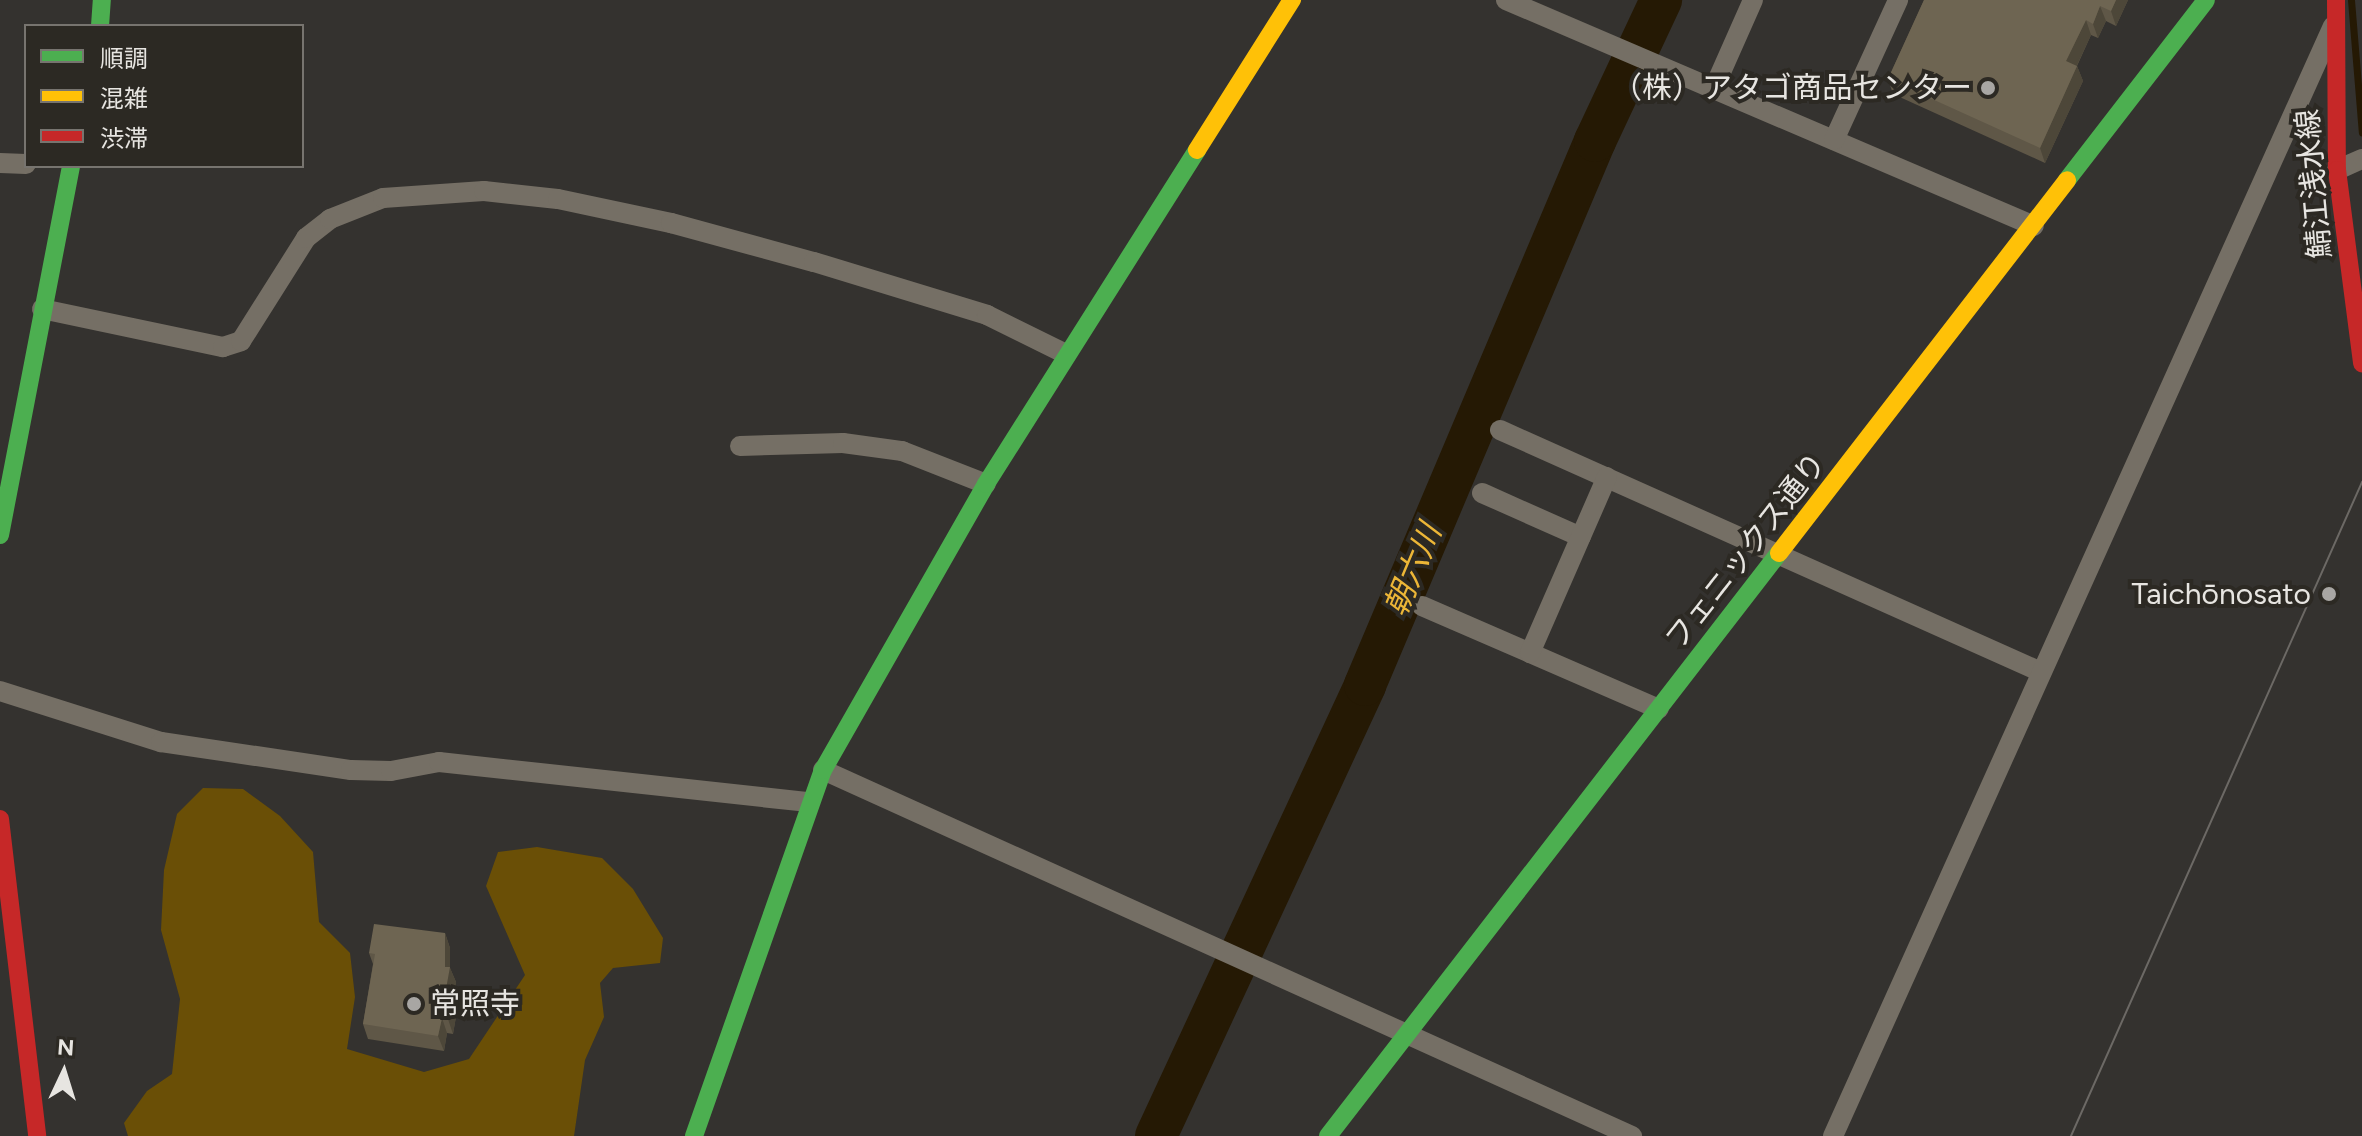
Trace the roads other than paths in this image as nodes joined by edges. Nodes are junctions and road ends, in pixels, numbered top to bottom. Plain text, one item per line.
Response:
1 (102, 0) edge
2 (1292, 0) edge
3 (1506, 0) edge
4 (1753, 0) edge
5 (1898, 0) edge
6 (2206, 0) edge
7 (2336, 0) edge
8 (2334, 23) junction
9 (100, 24) edge
10 (1714, 88) junction
11 (1834, 140) junction
12 (2360, 160) edge
13 (0, 163) edge
14 (24, 164) edge
15 (71, 168) edge
16 (2337, 170) junction
17 (2034, 226) junction
18 (42, 309) junction
19 (1066, 354) junction
20 (2362, 363) edge
21 (1500, 430) dead end
22 (740, 446) dead end
23 (1607, 477) junction
24 (986, 484) junction
25 (1482, 493) dead end
26 (0, 535) edge
27 (1581, 537) junction
28 (1777, 557) junction
29 (1422, 606) dead end
30 (1530, 653) junction
31 (2041, 672) junction
32 (0, 691) edge
33 (1659, 709) junction
34 (823, 770) junction
35 (809, 802) junction
36 (0, 819) edge
37 (1408, 1034) junction
38 (37, 1136) edge
39 (694, 1136) edge
40 (1328, 1136) edge
41 (1632, 1136) edge
42 (1833, 1136) edge

1 - 9 street
2 - 19 street
3 - 10 street
4 - 10 street
5 - 11 street
6 - 17 street, フェニックス通り
7 - 8 street, 鯖江浅水線
8 - 16 street, 鯖江浅水線
8 - 31 street
10 - 11 street
11 - 17 street
12 - 16 street
13 - 14 street
15 - 18 street
16 - 20 street, 鯖江浅水線
17 - 28 street, フェニックス通り
18 - 19 street
18 - 26 street
19 - 24 street
21 - 23 street
22 - 24 street
23 - 27 street
23 - 28 street
24 - 34 street
25 - 27 street
27 - 30 street
28 - 31 street
28 - 33 street, フェニックス通り
29 - 30 street
30 - 33 street
31 - 42 street
32 - 35 street
33 - 37 street, フェニックス通り
34 - 35 street
34 - 37 street
35 - 39 street
36 - 38 street
37 - 40 street, フェニックス通り
37 - 41 street

